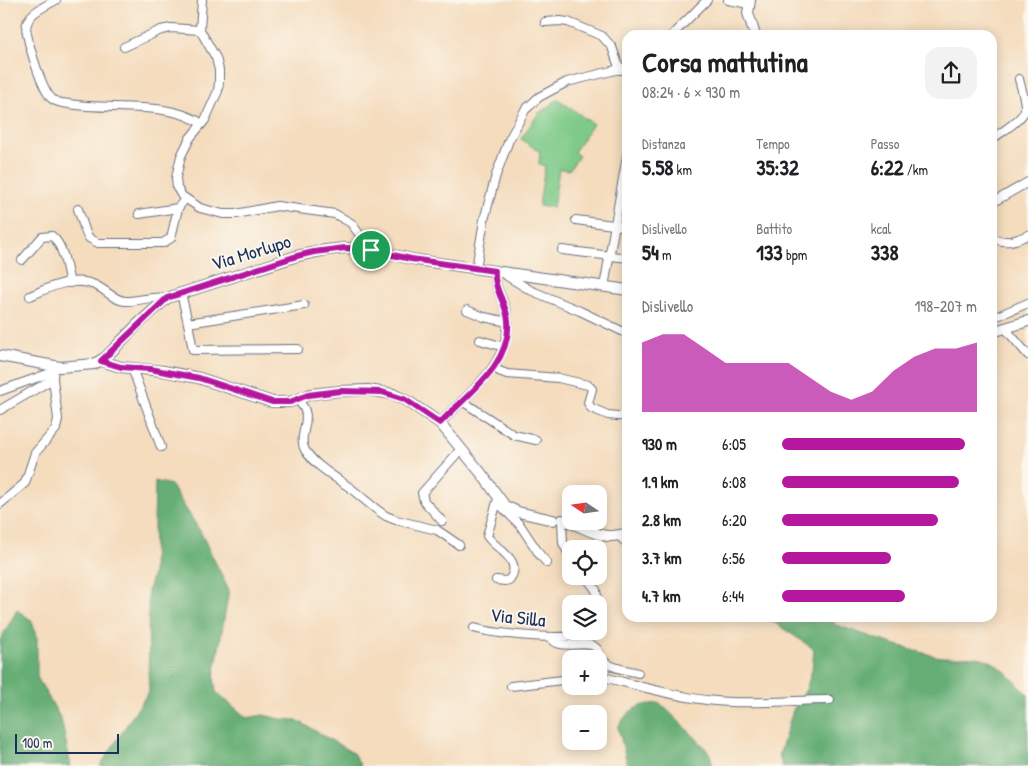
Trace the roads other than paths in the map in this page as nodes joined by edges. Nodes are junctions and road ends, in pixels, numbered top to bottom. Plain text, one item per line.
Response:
1 (56, 0) edge
2 (202, 0) edge
3 (707, 0) edge
4 (728, 0) edge
5 (749, 2) edge
6 (545, 22) dead end
7 (200, 30) junction
8 (677, 30) edge
9 (753, 30) edge
10 (124, 47) dead end
11 (622, 64) edge
12 (622, 68) edge
13 (1019, 79) dead end
14 (202, 124) junction
15 (997, 135) edge
16 (622, 182) edge
17 (1028, 182) edge
18 (185, 199) junction
19 (997, 200) edge
20 (178, 208) junction
21 (78, 209) dead end
22 (139, 214) dead end
23 (576, 220) dead end
24 (614, 225) junction
25 (622, 226) edge
26 (1028, 235) edge
27 (997, 240) edge
28 (371, 250) junction
29 (562, 250) dead end
30 (609, 256) junction
31 (622, 257) edge
32 (22, 260) dead end
33 (476, 268) junction
34 (498, 272) junction
35 (70, 283) junction
36 (604, 287) junction
37 (622, 289) edge
38 (181, 293) junction
39 (30, 296) dead end
40 (167, 298) junction
41 (1028, 303) edge
42 (304, 305) dead end
43 (467, 310) dead end
44 (1000, 314) dead end
45 (1028, 321) edge
46 (508, 322) junction
47 (188, 323) junction
48 (1005, 328) junction
49 (997, 330) edge
50 (622, 333) edge
51 (480, 340) dead end
52 (504, 347) junction
53 (298, 349) dead end
54 (1028, 355) edge
55 (0, 356) edge
56 (101, 361) junction
57 (494, 367) junction
58 (132, 368) junction
59 (53, 372) junction
60 (0, 392) edge
61 (298, 400) junction
62 (462, 400) junction
63 (0, 410) edge
64 (622, 416) edge
65 (440, 423) junction
66 (536, 440) dead end
67 (161, 447) dead end
68 (461, 449) junction
69 (498, 500) junction
70 (0, 504) edge
71 (442, 521) dead end
72 (560, 521) junction
73 (622, 535) edge
74 (563, 540) edge
75 (458, 546) dead end
76 (547, 563) dead end
77 (496, 580) dead end
78 (474, 628) dead end
79 (551, 637) junction
80 (562, 637) edge
81 (599, 650) edge
82 (607, 663) edge
83 (638, 673) dead end
84 (607, 678) edge
85 (562, 680) edge
86 (511, 686) dead end
87 (830, 700) dead end

1 - 14 street
2 - 7 street
3 - 8 street
4 - 5 street
5 - 9 main road
6 - 11 street
7 - 10 street
7 - 14 street
12 - 33 street
13 - 15 street
14 - 18 street
16 - 24 street
17 - 19 street
18 - 20 street
18 - 28 street
20 - 21 street
20 - 22 street
23 - 24 street
24 - 25 street
24 - 30 street
26 - 27 street
28 - 33 main road, Via Morlupo
28 - 38 main road, Via Morlupo
29 - 30 street
30 - 31 street
30 - 36 street
32 - 35 street
33 - 34 main road, Via Morlupo
34 - 36 main road, Via Morlupo
34 - 46 street
34 - 50 street
35 - 39 street
35 - 40 street
36 - 37 main road, Via Morlupo
38 - 40 main road, Via Morlupo
38 - 47 street
40 - 56 main road, Via Morlupo
41 - 44 street
42 - 47 street
43 - 46 street
45 - 48 main road
46 - 52 street
47 - 53 street
48 - 49 main road
48 - 54 street
51 - 52 street
52 - 57 street
55 - 59 main road
56 - 58 main road
56 - 59 main road
57 - 62 street
57 - 64 street
58 - 61 main road
58 - 67 street
59 - 60 street
59 - 63 street
59 - 70 street
61 - 65 main road
61 - 75 street
62 - 65 street
62 - 66 street
65 - 68 main road
68 - 69 main road
68 - 71 street
69 - 72 main road
69 - 76 street
69 - 77 street
72 - 73 main road
72 - 74 street
78 - 79 street, Via Silla
79 - 80 street, Via Silla
79 - 81 street
82 - 83 street
84 - 87 street
85 - 86 street

